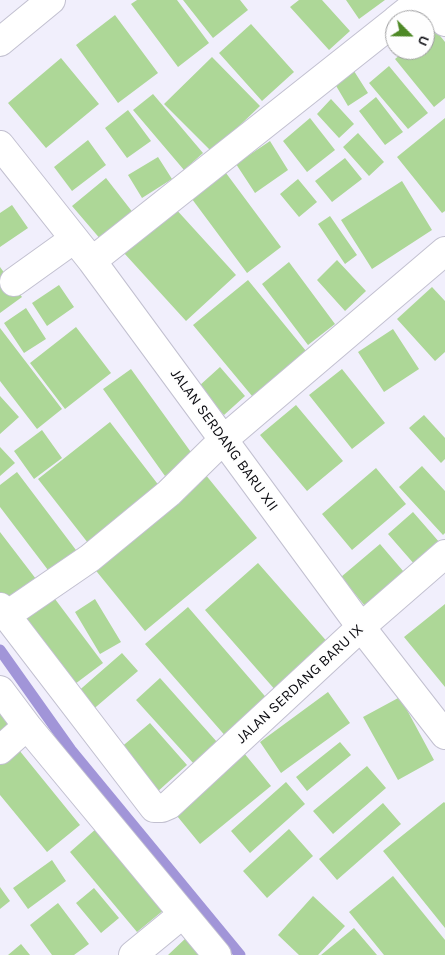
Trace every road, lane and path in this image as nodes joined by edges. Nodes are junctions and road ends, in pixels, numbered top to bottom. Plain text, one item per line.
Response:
1 (51, 0) edge
2 (421, 0) edge
3 (427, 0) edge
4 (408, 10) edge
5 (445, 22) edge
6 (385, 29) edge
7 (0, 42) edge
8 (0, 146) edge
9 (74, 239) junction
10 (445, 251) edge
11 (92, 261) junction
12 (14, 282) dead end
13 (224, 440) junction
14 (445, 554) edge
15 (3, 611) edge
16 (361, 627) junction
17 (0, 690) edge
18 (27, 726) junction
19 (445, 735) edge
20 (0, 750) edge
21 (183, 914) junction
22 (133, 955) edge
23 (217, 955) edge

1 - 7 street
2 - 4 street
3 - 5 street
6 - 11 street
8 - 9 street, JALAN SERDANG BARU XII
9 - 11 street, JALAN SERDANG BARU XII
9 - 12 street
10 - 13 street
11 - 13 street, JALAN SERDANG BARU XII
13 - 15 street
13 - 16 street, JALAN SERDANG BARU XII
14 - 16 street, JALAN SERDANG BARU IX
15 - 16 street, JALAN SERDANG BARU IX
16 - 19 street, JALAN SERDANG BARU XII
17 - 18 street
18 - 20 street
18 - 21 street
21 - 22 street
21 - 23 street

